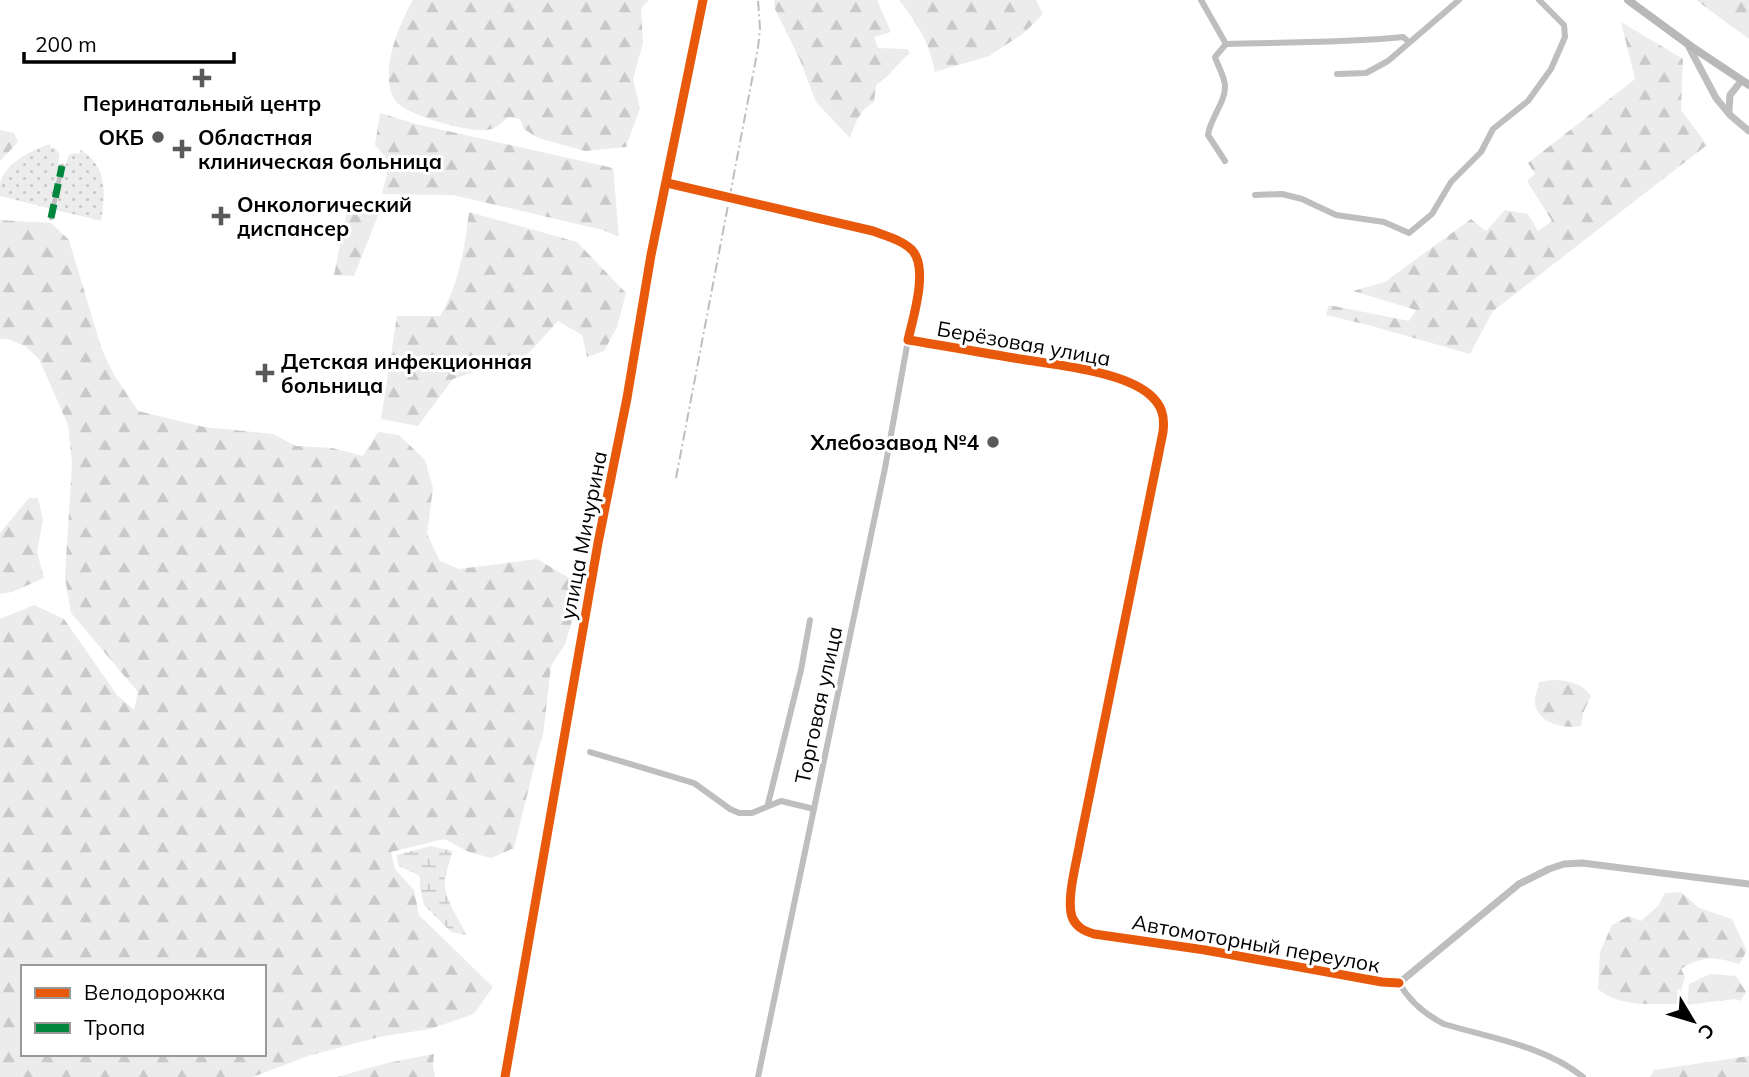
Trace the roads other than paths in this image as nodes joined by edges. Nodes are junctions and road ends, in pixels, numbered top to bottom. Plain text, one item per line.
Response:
1 (703, 0) edge
2 (1201, 0) edge
3 (1459, 0) edge
4 (1539, 0) edge
5 (1628, 0) edge
6 (1683, 40) junction
7 (1409, 42) junction
8 (1226, 44) junction
9 (1336, 74) dead end
10 (1745, 83) edge
11 (1730, 115) junction
12 (1749, 131) edge
13 (1225, 161) dead end
14 (62, 166) dead end
15 (667, 183) junction
16 (1255, 195) dead end
17 (51, 218) dead end
18 (908, 340) junction
19 (810, 620) dead end
20 (590, 752) dead end
21 (768, 804) junction
22 (814, 809) junction
23 (1749, 884) edge
24 (1073, 918) joint
25 (1399, 983) junction
26 (505, 1077) edge
27 (758, 1077) edge
28 (1583, 1077) edge

1 - 15 street, улица Мичурина
2 - 8 street
3 - 7 street
4 - 16 street
5 - 6 main road
6 - 10 main road
6 - 11 street
7 - 8 street
7 - 9 street
8 - 13 street
10 - 11 street
11 - 12 street
14 - 17 street
15 - 18 street, Берёзовая улица
15 - 26 street, улица Мичурина
18 - 22 street, Торговая улица
18 - 24 street, Берёзовая улица
19 - 21 street
20 - 21 street
21 - 22 street
22 - 27 street, Торговая улица
23 - 25 street
24 - 25 street, Автомоторный переулок
25 - 28 street, Автомоторный переулок

